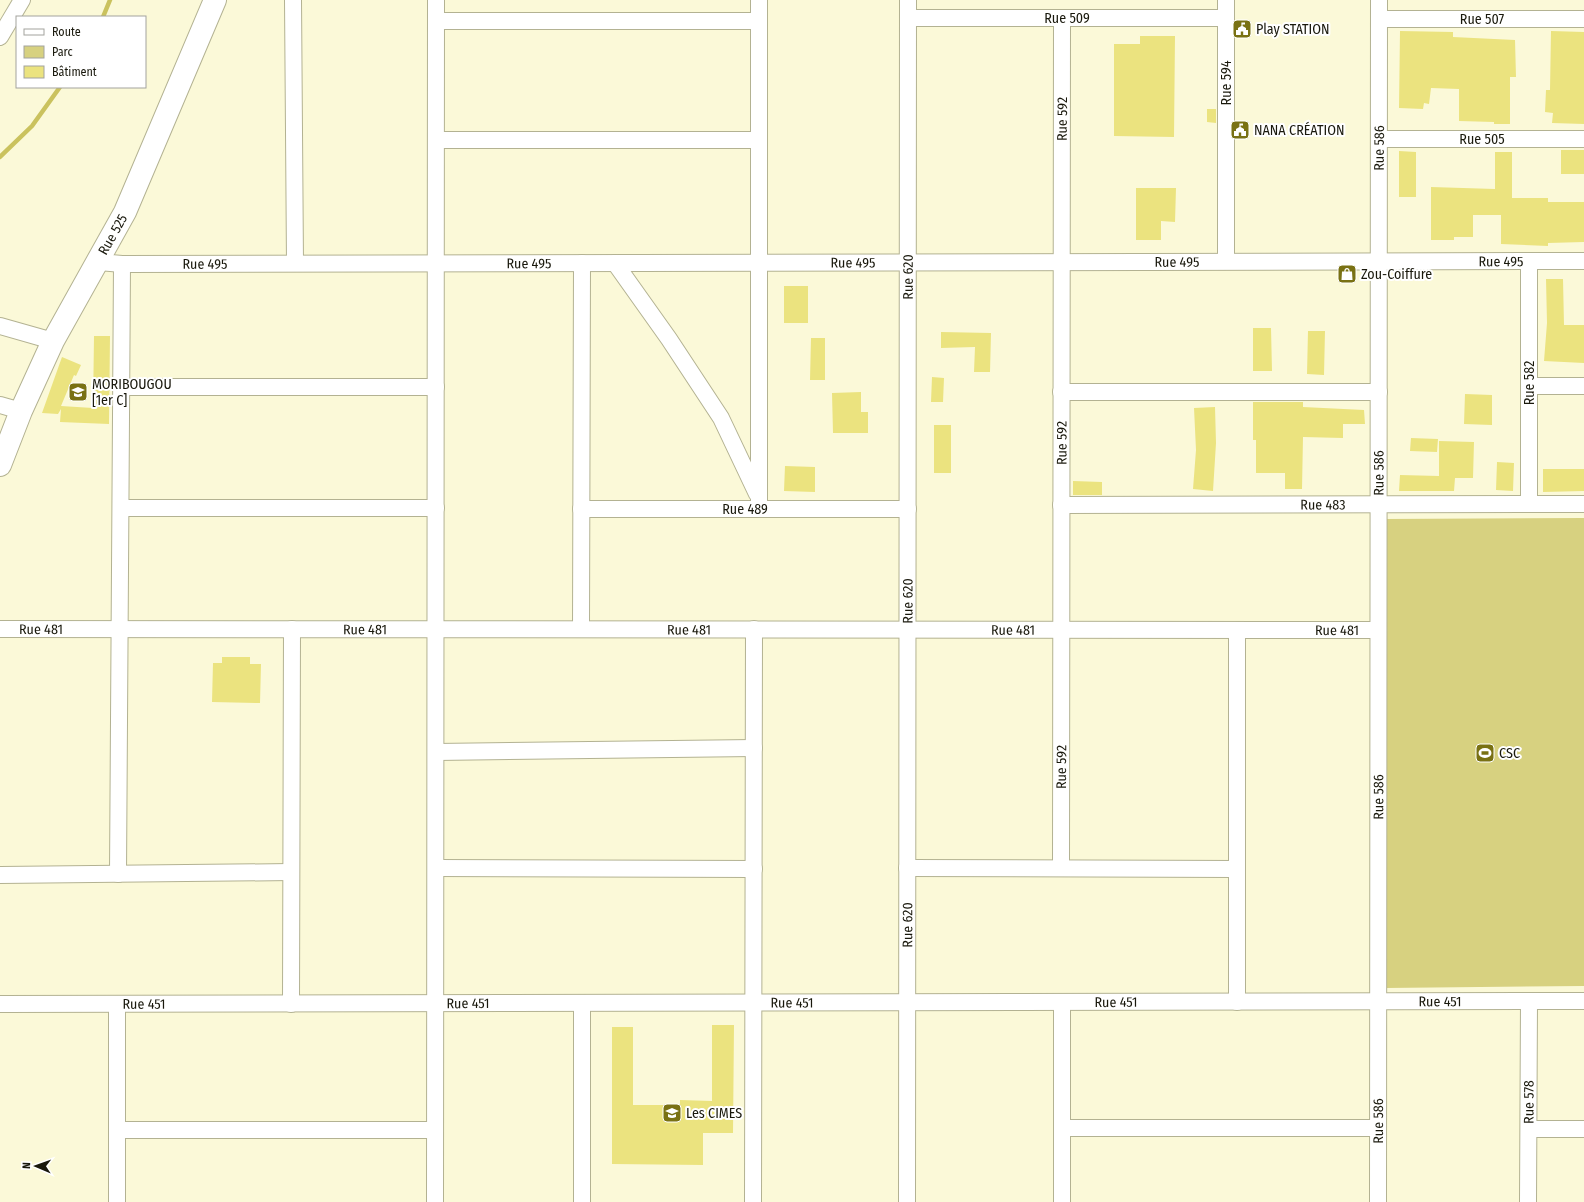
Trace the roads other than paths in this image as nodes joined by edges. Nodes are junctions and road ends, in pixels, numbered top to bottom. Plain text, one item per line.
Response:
1 (22, 0) edge
2 (215, 0) edge
3 (293, 0) edge
4 (436, 0) edge
5 (760, 0) edge
6 (908, 0) edge
7 (1226, 0) edge
8 (1379, 0) edge
9 (908, 18) junction
10 (1062, 18) junction
11 (1226, 18) junction
12 (1379, 18) junction
13 (1584, 19) edge
14 (436, 21) junction
15 (760, 21) junction
16 (0, 37) edge
17 (1379, 139) junction
18 (1584, 139) edge
19 (436, 140) junction
20 (759, 140) junction
21 (1226, 261) junction
22 (1379, 261) junction
23 (1529, 261) junction
24 (1584, 261) edge
25 (99, 262) junction
26 (759, 262) junction
27 (908, 262) junction
28 (1062, 262) junction
29 (295, 263) junction
30 (436, 263) junction
31 (582, 263) junction
32 (615, 263) junction
33 (122, 264) junction
34 (0, 326) edge
35 (53, 341) junction
36 (1529, 386) junction
37 (1584, 386) edge
38 (122, 387) junction
39 (436, 387) junction
40 (1061, 392) junction
41 (1379, 392) junction
42 (0, 405) edge
43 (21, 411) junction
44 (0, 465) edge
45 (759, 503) junction
46 (1529, 504) junction
47 (1584, 504) edge
48 (1061, 505) junction
49 (1379, 505) junction
50 (121, 508) junction
51 (436, 508) junction
52 (582, 509) junction
53 (908, 509) junction
54 (0, 629) edge
55 (120, 629) junction
56 (292, 629) junction
57 (436, 629) junction
58 (581, 629) junction
59 (754, 629) junction
60 (908, 630) junction
61 (1061, 630) junction
62 (1237, 630) junction
63 (1378, 630) junction
64 (754, 748) junction
65 (436, 752) junction
66 (436, 868) junction
67 (754, 868) junction
68 (907, 868) junction
69 (1061, 868) junction
70 (1237, 869) junction
71 (291, 872) junction
72 (118, 874) junction
73 (0, 875) edge
74 (1062, 1002) junction
75 (1237, 1002) junction
76 (1378, 1002) junction
77 (1530, 1002) junction
78 (1584, 1002) edge
79 (582, 1003) junction
80 (754, 1003) junction
81 (907, 1003) junction
82 (0, 1004) edge
83 (117, 1004) junction
84 (291, 1004) junction
85 (435, 1004) junction
86 (1062, 1128) junction
87 (1378, 1128) junction
88 (1529, 1129) junction
89 (1584, 1129) edge
90 (117, 1130) junction
91 (435, 1130) junction
92 (117, 1202) edge
93 (435, 1202) edge
94 (582, 1202) edge
95 (753, 1202) edge
96 (907, 1202) edge
97 (1062, 1202) edge
98 (1378, 1202) edge
99 (1528, 1202) edge

1 - 16 street
2 - 25 main road, Rue 525
3 - 29 street
4 - 14 street
5 - 15 street
6 - 9 street, Rue 620
7 - 11 street, Rue 594
8 - 12 street, Rue 586
9 - 10 street, Rue 509
9 - 27 street, Rue 620
10 - 11 street, Rue 509
10 - 28 street, Rue 592
11 - 21 street, Rue 594
12 - 13 street, Rue 507
12 - 17 street, Rue 586
14 - 15 street
14 - 19 street
15 - 20 street
17 - 18 street, Rue 505
17 - 22 street, Rue 586
19 - 20 street
19 - 30 street
20 - 26 street
21 - 22 street, Rue 495
21 - 28 street, Rue 495
22 - 23 street, Rue 495
22 - 41 street, Rue 586
23 - 24 street, Rue 495
23 - 36 street, Rue 582
25 - 33 street, Rue 495
25 - 35 main road, Rue 525
26 - 27 street, Rue 495
26 - 32 street, Rue 495
26 - 45 street
27 - 28 street, Rue 495
27 - 53 street, Rue 620
28 - 40 street, Rue 592
29 - 30 street, Rue 495
29 - 33 street, Rue 495
30 - 31 street, Rue 495
30 - 39 street
31 - 32 street, Rue 495
31 - 52 street
32 - 45 street
33 - 38 street
34 - 35 street
35 - 43 main road, Rue 525
36 - 37 street
36 - 46 street, Rue 582
38 - 39 street
38 - 50 street
39 - 51 street
40 - 41 street
40 - 48 street, Rue 592
41 - 49 street, Rue 586
42 - 43 street
43 - 44 main road, Rue 525
45 - 52 street, Rue 489
45 - 53 street, Rue 489
46 - 47 street, Rue 483
46 - 49 street, Rue 483
48 - 49 street, Rue 483
48 - 61 street, Rue 592
49 - 63 street, Rue 586
50 - 51 street
50 - 55 street
51 - 57 street
52 - 58 street
53 - 60 street, Rue 620
54 - 55 street, Rue 481
55 - 56 street, Rue 481
55 - 72 street
56 - 57 street, Rue 481
56 - 71 street
57 - 58 street, Rue 481
57 - 65 street
58 - 59 street, Rue 481
59 - 60 street, Rue 481
59 - 64 street
60 - 61 street, Rue 481
60 - 68 street, Rue 620
61 - 62 street, Rue 481
61 - 69 street, Rue 592
62 - 63 street, Rue 481
62 - 70 street
63 - 76 street, Rue 586
64 - 65 street
64 - 67 street
65 - 66 street
66 - 67 street
66 - 85 street
67 - 80 street
68 - 69 street
68 - 81 street, Rue 620
69 - 70 street
70 - 75 street
71 - 72 street
71 - 84 street
72 - 73 street
74 - 75 street, Rue 451
74 - 81 street, Rue 451
74 - 86 street
75 - 76 street, Rue 451
76 - 77 street, Rue 451
76 - 87 street, Rue 586
77 - 78 street, Rue 451
77 - 88 street, Rue 578
79 - 80 street, Rue 451
79 - 85 street, Rue 451
79 - 94 street
80 - 81 street, Rue 451
80 - 95 street
81 - 96 street, Rue 620
82 - 83 street, Rue 451
83 - 84 street, Rue 451
83 - 90 street
84 - 85 street, Rue 451
85 - 91 street
86 - 87 street
86 - 97 street
87 - 98 street, Rue 586
88 - 89 street
88 - 99 street, Rue 578
90 - 91 street
90 - 92 street
91 - 93 street

